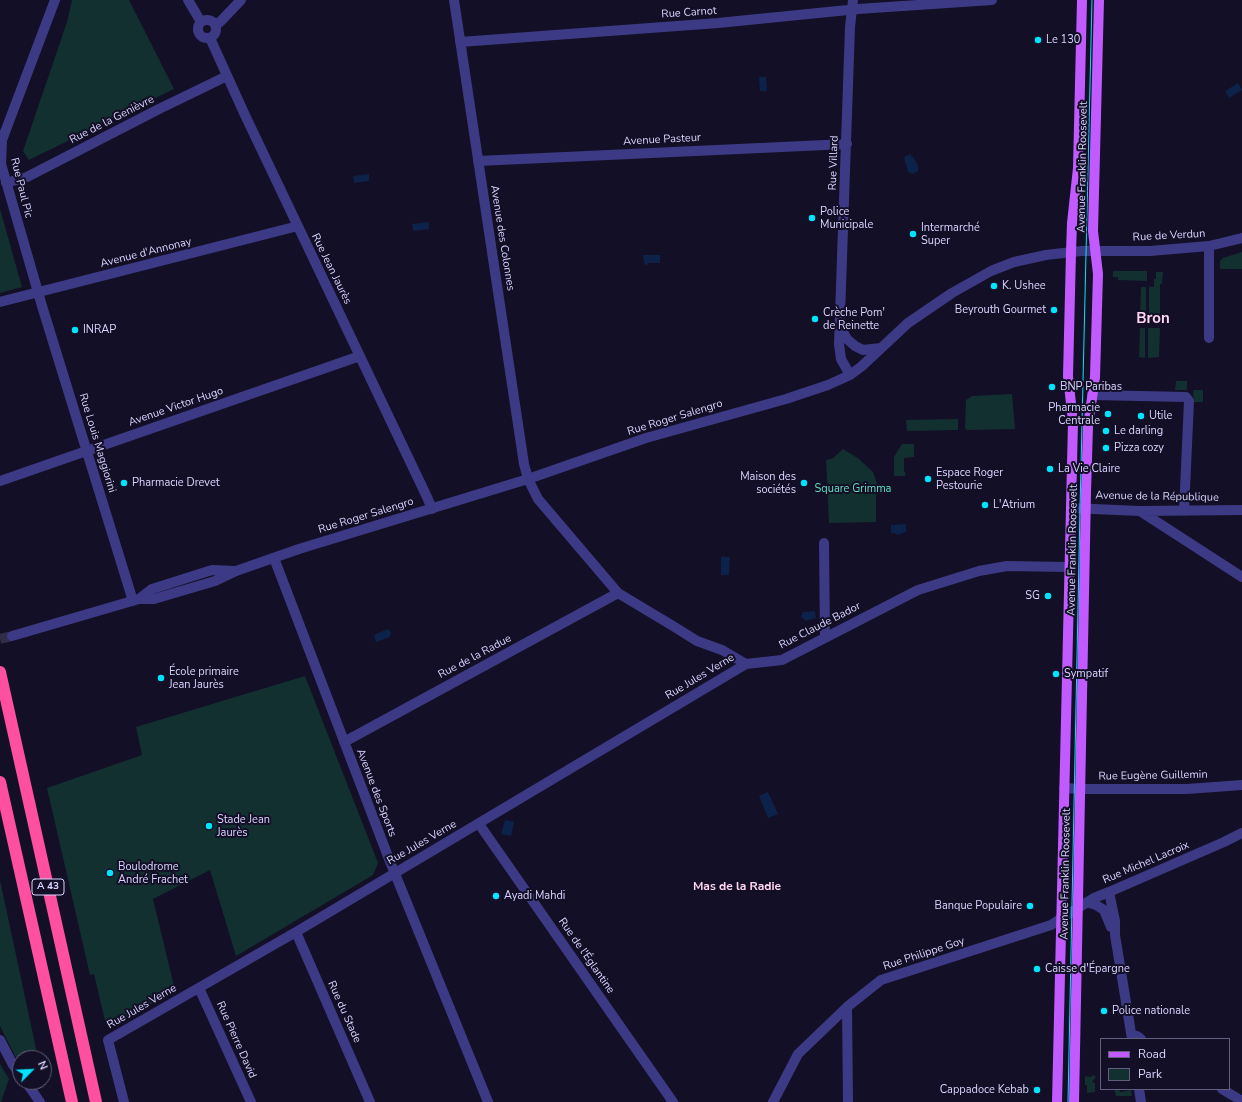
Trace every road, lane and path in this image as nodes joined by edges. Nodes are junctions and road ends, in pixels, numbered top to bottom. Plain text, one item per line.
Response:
1 (55, 0) edge
2 (188, 0) edge
3 (241, 0) edge
4 (454, 0) edge
5 (992, 0) edge
6 (1082, 0) edge
7 (1099, 0) edge
8 (853, 5) edge
9 (201, 22) junction
10 (216, 25) junction
11 (210, 38) junction
12 (460, 42) junction
13 (227, 76) junction
14 (847, 144) junction
15 (478, 161) junction
16 (6, 183) junction
17 (298, 226) junction
18 (1242, 238) edge
19 (1208, 246) junction
20 (1096, 251) junction
21 (1071, 252) junction
22 (38, 293) junction
23 (0, 302) edge
24 (840, 327) junction
25 (1209, 338) dead end
26 (881, 348) junction
27 (360, 356) junction
28 (850, 375) junction
29 (1092, 395) junction
30 (87, 450) junction
31 (528, 479) junction
32 (0, 481) edge
33 (1071, 508) junction
34 (1086, 508) junction
35 (432, 509) junction
36 (1184, 510) junction
37 (1242, 510) edge
38 (1140, 511) junction
39 (824, 543) dead end
40 (274, 558) junction
41 (1069, 567) junction
42 (1242, 577) edge
43 (618, 593) junction
44 (136, 600) junction
45 (12, 636) tunnel mouth
46 (825, 638) junction
47 (746, 664) junction
48 (0, 672) edge
49 (344, 742) junction
50 (0, 782) edge
51 (1242, 784) edge
52 (1064, 788) junction
53 (1080, 789) junction
54 (479, 824) junction
55 (1242, 833) edge
56 (395, 872) junction
57 (1107, 893) junction
58 (1087, 902) junction
59 (1077, 908) junction
60 (1104, 910) junction
61 (1062, 919) junction
62 (296, 932) junction
63 (1115, 935) junction
64 (199, 988) junction
65 (847, 1006) junction
66 (1135, 1038) edge
67 (0, 1040) edge
68 (12, 1063) edge
69 (32, 1090) edge
70 (1139, 1090) edge
71 (1224, 1090) edge
72 (1242, 1101) edge
73 (40, 1102) edge
74 (72, 1102) edge
75 (96, 1102) edge
76 (124, 1102) edge
77 (251, 1102) edge
78 (370, 1102) edge
79 (488, 1102) edge
80 (673, 1102) edge
81 (773, 1102) edge
82 (848, 1102) edge
83 (1057, 1102) edge
84 (1074, 1102) edge
85 (1141, 1102) edge

1 - 16 street, Rue Paul Pic
2 - 9 street
3 - 10 street
4 - 12 street, Avenue des Colonnes
5 - 8 street, Rue Carnot
6 - 21 main road, Avenue Franklin Roosevelt
7 - 20 main road, Avenue Franklin Roosevelt
8 - 12 street, Rue Carnot
8 - 14 street, Rue Villard
9 - 10 street
9 - 11 street
10 - 11 street
11 - 13 street, Rue Jean Jaurès
12 - 15 street, Avenue des Colonnes
13 - 16 street, Rue de la Genièvre
13 - 17 street, Rue Jean Jaurès
14 - 15 street, Avenue Pasteur
14 - 24 street, Rue Villard
15 - 31 street, Avenue des Colonnes
16 - 22 street, Rue Paul Pic
17 - 22 street, Avenue d'Annonay
17 - 27 street, Rue Jean Jaurès
18 - 19 street, Rue de Verdun
19 - 20 street, Rue de Verdun
19 - 25 street
20 - 21 street, Rue Roger Salengro
20 - 29 main road, Avenue Franklin Roosevelt
21 - 26 street, Rue Roger Salengro
21 - 33 main road, Avenue Franklin Roosevelt
22 - 23 street, Avenue d'Annonay
22 - 30 street, Rue Louis Maggiorini
24 - 26 street
24 - 28 street, Rue Villard
26 - 28 street, Rue Roger Salengro
27 - 30 street, Avenue Victor Hugo
27 - 35 street, Rue Jean Jaurès
28 - 31 street, Rue Roger Salengro
29 - 34 main road, Avenue Franklin Roosevelt
29 - 36 street
30 - 32 street, Avenue Victor Hugo
30 - 44 street, Rue Louis Maggiorini
31 - 35 street, Rue Roger Salengro
31 - 43 street
33 - 34 street, Avenue de la République
33 - 41 main road, Avenue Franklin Roosevelt
34 - 38 street, Avenue de la République
34 - 53 main road, Avenue Franklin Roosevelt
35 - 40 street, Rue Roger Salengro
36 - 37 street, Avenue de la République
36 - 38 street, Avenue de la République
38 - 42 street
39 - 46 street
40 - 44 street, Rue Roger Salengro
40 - 49 street, Avenue des Sports
41 - 46 street, Rue Claude Bador
41 - 52 main road, Avenue Franklin Roosevelt
43 - 47 street
43 - 49 street, Rue de la Radue
44 - 45 street, Rue Roger Salengro
46 - 47 street, Rue Claude Bador
47 - 54 street, Rue Jules Verne
48 - 75 highway, A 43
49 - 56 street, Avenue des Sports
50 - 74 highway, A 43
51 - 53 street, Rue Eugène Guillemin
52 - 53 street, Rue Eugène Guillemin
52 - 61 main road, Avenue Franklin Roosevelt
53 - 59 main road, Avenue Franklin Roosevelt
54 - 56 street, Rue Jules Verne
54 - 80 street, Rue de l'Églantine
55 - 57 street, Rue Michel Lacroix
56 - 62 street, Rue Jules Verne
56 - 79 street, Avenue des Sports
57 - 58 street, Rue Michel Lacroix
57 - 60 street
57 - 63 street
58 - 59 street, Rue Michel Lacroix
58 - 60 street
59 - 61 street, Rue Michel Lacroix
59 - 84 main road, Avenue Franklin Roosevelt
60 - 63 street
61 - 65 street, Rue Philippe Goy
61 - 83 main road, Avenue Franklin Roosevelt
62 - 64 street, Rue Jules Verne
62 - 78 street, Rue du Stade
63 - 66 street
64 - 76 street, Rue Jules Verne
64 - 77 street, Rue Pierre David
65 - 81 street, Rue Philippe Goy
65 - 82 street
67 - 68 street
69 - 73 street
70 - 85 street
71 - 72 street

